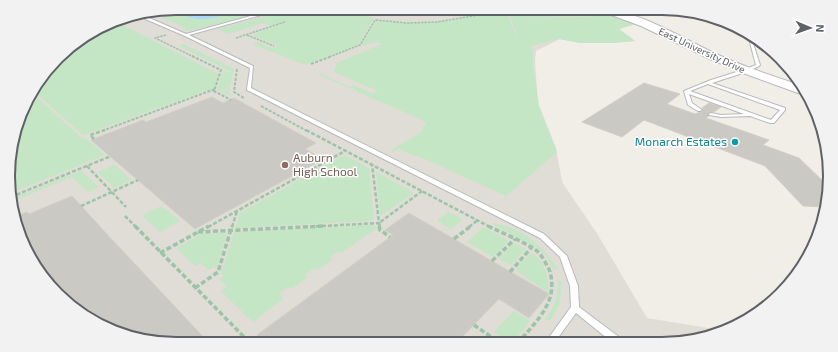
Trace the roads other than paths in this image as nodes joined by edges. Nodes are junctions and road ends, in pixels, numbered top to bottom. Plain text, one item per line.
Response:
1 (258, 15) edge
2 (622, 15) edge
3 (146, 18) edge
4 (186, 35) junction
5 (751, 42) edge
6 (748, 71) junction
7 (708, 83) junction
8 (796, 88) edge
9 (686, 91) junction
10 (700, 110) dead end
11 (711, 114) dead end
12 (751, 115) junction
13 (575, 308) junction
14 (553, 337) edge
15 (612, 337) edge

1 - 4 lane
2 - 6 main road, East University Drive
3 - 4 lane
4 - 13 lane
5 - 6 lane
6 - 7 lane
6 - 8 main road, East University Drive
7 - 9 lane
7 - 12 lane
9 - 10 lane
9 - 12 lane
11 - 12 lane
13 - 14 lane
13 - 15 lane

